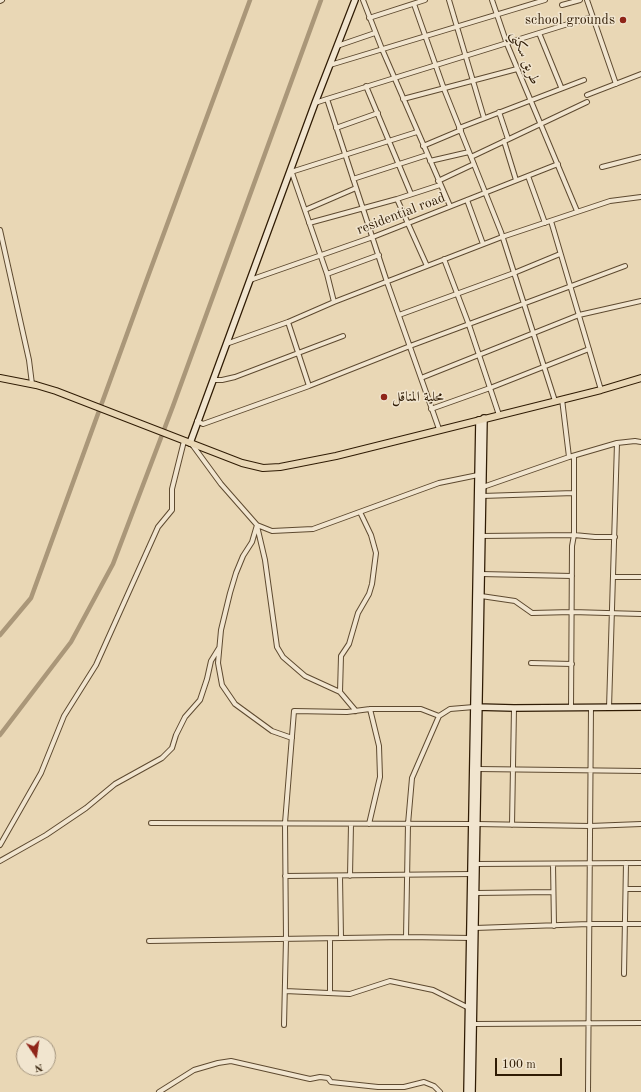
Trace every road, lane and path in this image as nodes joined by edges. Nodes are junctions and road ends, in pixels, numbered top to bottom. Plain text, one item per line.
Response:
1 (355, 0) edge
2 (363, 0) edge
3 (425, 0) edge
4 (449, 0) edge
5 (492, 0) edge
6 (545, 0) edge
7 (580, 0) edge
8 (587, 0) edge
9 (414, 4) junction
10 (562, 6) dead end
11 (496, 14) junction
12 (593, 17) junction
13 (369, 18) junction
14 (458, 27) junction
15 (375, 33) junction
16 (539, 33) junction
17 (425, 36) junction
18 (507, 44) junction
19 (337, 46) junction
20 (382, 49) junction
21 (466, 56) junction
22 (330, 65) junction
23 (435, 65) junction
24 (517, 69) junction
25 (641, 74) edge
26 (394, 77) junction
27 (584, 80) dead end
28 (473, 81) junction
29 (616, 84) junction
30 (366, 86) junction
31 (561, 87) junction
32 (444, 89) junction
33 (587, 95) dead end
34 (327, 99) junction
35 (403, 99) junction
36 (530, 100) junction
37 (587, 102) dead end
38 (315, 103) junction
39 (499, 112) junction
40 (378, 113) junction
41 (484, 118) junction
42 (542, 124) junction
43 (336, 128) junction
44 (460, 129) junction
45 (417, 132) junction
46 (506, 140) junction
47 (390, 141) junction
48 (423, 146) junction
49 (469, 152) junction
50 (345, 155) junction
51 (427, 155) junction
52 (471, 157) junction
53 (641, 157) edge
54 (430, 160) junction
55 (400, 164) junction
56 (474, 164) junction
57 (558, 164) junction
58 (602, 167) dead end
59 (291, 171) junction
60 (528, 176) junction
61 (353, 179) junction
62 (516, 180) junction
63 (439, 183) junction
64 (356, 188) junction
65 (485, 192) junction
66 (411, 194) junction
67 (641, 197) edge
68 (397, 199) junction
69 (467, 200) junction
70 (450, 206) junction
71 (363, 207) junction
72 (305, 210) junction
73 (577, 211) junction
74 (551, 221) junction
75 (309, 223) junction
76 (408, 223) junction
77 (545, 223) junction
78 (0, 230) edge
79 (373, 237) junction
80 (502, 237) junction
81 (483, 244) junction
82 (560, 254) junction
83 (320, 255) junction
84 (379, 255) junction
85 (444, 259) junction
86 (427, 266) junction
87 (625, 266) dead end
88 (514, 273) junction
89 (327, 274) junction
90 (250, 280) junction
91 (387, 282) junction
92 (570, 286) junction
93 (457, 293) junction
94 (641, 301) edge
95 (334, 302) junction
96 (525, 304) junction
97 (399, 315) junction
98 (579, 315) junction
99 (288, 322) junction
100 (469, 325) junction
101 (534, 333) junction
102 (343, 336) dead end
103 (226, 344) junction
104 (410, 346) junction
105 (589, 348) junction
106 (299, 354) junction
107 (479, 355) junction
108 (545, 366) junction
109 (0, 378) edge
110 (421, 378) junction
111 (641, 378) edge
112 (213, 380) junction
113 (32, 384) junction
114 (309, 386) junction
115 (490, 388) junction
116 (600, 390) junction
117 (558, 400) junction
118 (431, 409) junction
119 (499, 415) junction
120 (481, 419) junction
121 (198, 421) junction
122 (439, 429) junction
123 (184, 440) junction
124 (641, 442) edge
125 (190, 443) junction
126 (617, 443) junction
127 (574, 456) junction
128 (569, 457) junction
129 (478, 475) junction
130 (483, 487) junction
131 (574, 493) junction
132 (482, 496) junction
133 (360, 512) junction
134 (257, 525) junction
135 (574, 535) junction
136 (481, 536) junction
137 (615, 537) junction
138 (481, 574) junction
139 (572, 576) junction
140 (613, 577) junction
141 (641, 577) edge
142 (481, 596) junction
143 (572, 612) junction
144 (612, 613) junction
145 (641, 614) edge
146 (219, 648) junction
147 (530, 663) dead end
148 (572, 664) junction
149 (340, 692) junction
150 (476, 707) junction
151 (591, 707) junction
152 (641, 707) edge
153 (514, 708) junction
154 (570, 708) junction
155 (609, 708) junction
156 (370, 710) junction
157 (356, 711) junction
158 (439, 716) junction
159 (292, 738) junction
160 (478, 769) junction
161 (513, 769) junction
162 (591, 770) junction
163 (641, 771) edge
164 (151, 823) dead end
165 (285, 823) junction
166 (351, 824) junction
167 (369, 824) junction
168 (408, 824) junction
169 (474, 824) junction
170 (641, 824) edge
171 (512, 825) junction
172 (590, 826) junction
173 (0, 845) edge
174 (0, 862) edge
175 (626, 863) junction
176 (641, 863) edge
177 (476, 864) junction
178 (553, 864) junction
179 (590, 864) junction
180 (471, 874) junction
181 (285, 876) junction
182 (340, 876) junction
183 (350, 876) junction
184 (407, 876) junction
185 (626, 889) junction
186 (641, 890) edge
187 (554, 892) junction
188 (476, 893) junction
189 (589, 924) junction
190 (624, 924) junction
191 (641, 924) edge
192 (554, 926) junction
193 (475, 928) junction
194 (406, 937) junction
195 (341, 938) junction
196 (473, 938) junction
197 (330, 939) junction
198 (286, 940) junction
199 (149, 942) dead end
200 (624, 974) dead end
201 (285, 991) junction
202 (330, 993) junction
203 (469, 1008) junction
204 (589, 1023) junction
205 (641, 1023) edge
206 (474, 1024) junction
207 (284, 1025) dead end
208 (159, 1092) edge
209 (440, 1092) edge
210 (467, 1092) edge
211 (472, 1092) edge
212 (588, 1092) edge

1 - 19 street
2 - 13 street
3 - 9 street
4 - 14 street
5 - 11 street, طريق سكني
6 - 11 street
7 - 10 street
8 - 12 street
9 - 13 street
9 - 17 street
11 - 14 street
11 - 18 street, طريق سكني
12 - 16 street
12 - 29 street
13 - 15 street
14 - 17 street
14 - 21 street
15 - 19 street
15 - 20 street
16 - 18 street
16 - 31 street
17 - 20 street
17 - 23 street
18 - 21 street
18 - 24 street, طريق سكني
19 - 22 street
20 - 22 street
20 - 26 street
21 - 23 street
21 - 28 street
22 - 38 street
23 - 26 street
23 - 32 street
24 - 28 street
24 - 36 street, طريق سكني
25 - 29 street
26 - 30 street
26 - 35 street
27 - 31 street
28 - 32 street
28 - 41 street
29 - 33 street
30 - 34 street
30 - 40 street
31 - 36 street
32 - 35 street
32 - 44 street
34 - 38 street
34 - 43 street
35 - 45 street
36 - 39 street
36 - 42 street, طريق سكني
37 - 42 street
38 - 59 street
39 - 41 street
39 - 46 street
40 - 43 street
40 - 47 street
41 - 44 street
42 - 46 street
42 - 57 street, طريق سكني
43 - 50 street
44 - 48 street
44 - 49 street
45 - 47 street
45 - 48 street
46 - 52 street
46 - 62 street
47 - 50 street
47 - 55 street
48 - 51 street
49 - 52 street
49 - 54 street
50 - 59 street
50 - 61 street
51 - 54 street
51 - 55 street
52 - 56 street
53 - 58 street
54 - 63 street
55 - 61 street
55 - 66 street
56 - 63 street
56 - 65 street
57 - 60 street, residential road
57 - 73 street, طريق سكني
59 - 72 street
59 - 90 street
60 - 62 street, residential road
60 - 77 street
61 - 64 street
62 - 65 street, residential road
63 - 66 street
63 - 70 street
64 - 71 street
64 - 72 street
65 - 69 street, residential road
65 - 80 street
66 - 68 street
67 - 73 street
68 - 71 street
68 - 76 street
69 - 70 street, residential road
69 - 81 street
70 - 76 street, residential road
71 - 75 street
71 - 79 street
72 - 75 street
73 - 74 street
74 - 77 street
74 - 82 street
75 - 83 street
76 - 79 street, residential road
76 - 86 street
77 - 80 street
78 - 113 street
79 - 83 street, residential road
79 - 84 street
80 - 81 street
80 - 88 street
81 - 85 street
82 - 88 street
82 - 92 street
83 - 89 street
83 - 90 street, residential road
84 - 89 street
84 - 91 street
85 - 86 street
85 - 93 street
86 - 91 street
87 - 92 street
88 - 93 street
88 - 96 street
89 - 95 street
90 - 103 street
91 - 95 street
91 - 97 street
92 - 96 street
92 - 98 street
93 - 97 street
93 - 100 street
94 - 98 street
95 - 99 street
96 - 100 street
96 - 101 street
97 - 104 street
98 - 101 street
98 - 105 street
99 - 103 street
99 - 106 street
100 - 104 street
100 - 107 street
101 - 107 street
101 - 108 street
102 - 106 street
103 - 112 street
104 - 110 street
104 - 114 street
105 - 108 street
105 - 116 street
106 - 112 street
106 - 114 street
107 - 110 street
107 - 115 street
108 - 115 street
108 - 117 street
109 - 113 main road
110 - 118 street
111 - 116 main road
112 - 121 street
113 - 123 main road
114 - 121 street
115 - 118 street
115 - 119 street
116 - 117 main road
117 - 119 main road
117 - 128 street
118 - 122 street
119 - 120 main road
120 - 122 main road
120 - 129 street
120 - 130 street
121 - 125 street
122 - 125 main road
123 - 125 main road
123 - 173 street
124 - 126 street
125 - 134 street
126 - 127 street
126 - 137 street
127 - 128 street
127 - 131 street
128 - 130 street
129 - 133 street
129 - 150 street
130 - 132 street
131 - 132 street
131 - 135 street
132 - 136 street
133 - 134 street
133 - 149 street
134 - 146 street
134 - 149 street
135 - 136 street
135 - 137 street
135 - 139 street
136 - 138 street
137 - 140 street
138 - 139 street
138 - 142 street
139 - 143 street
140 - 141 street
140 - 144 street
142 - 143 street
142 - 150 street
143 - 144 street
143 - 148 street
144 - 145 street
144 - 155 street
146 - 159 street
146 - 174 street
147 - 148 street
148 - 154 street
149 - 157 street
150 - 153 street
150 - 158 street
150 - 160 street
150 - 169 street
151 - 154 street
151 - 155 street
151 - 162 street
152 - 155 street
153 - 154 street
153 - 161 street
156 - 157 street
156 - 158 street
156 - 167 street
157 - 159 street
158 - 168 street
159 - 165 street
160 - 161 street
160 - 169 street
161 - 162 street
161 - 171 street
162 - 163 street
162 - 172 street
164 - 165 street
165 - 166 street
165 - 181 street
166 - 167 street
166 - 183 street
167 - 168 street
168 - 169 street
168 - 184 street
169 - 171 street
169 - 177 street
169 - 180 street
170 - 172 street
171 - 172 street
172 - 179 street
175 - 176 street
175 - 179 street
175 - 185 street
177 - 178 street
177 - 188 street
178 - 179 street
178 - 187 street
179 - 189 street
180 - 184 street
180 - 196 street
181 - 182 street
181 - 198 street
182 - 183 street
182 - 195 street
183 - 184 street
184 - 194 street
185 - 186 street
185 - 190 street
187 - 188 street
187 - 192 street
188 - 193 street
189 - 190 street
189 - 192 street
189 - 204 street
190 - 191 street
190 - 200 street
192 - 193 street
193 - 196 street
194 - 195 street
194 - 196 street
195 - 197 street
196 - 203 street
196 - 206 street
197 - 198 street
197 - 202 street
198 - 199 street
198 - 201 street
201 - 202 street
201 - 207 street
202 - 203 street
203 - 210 street
204 - 205 street
204 - 206 street
204 - 212 street
206 - 211 street
208 - 209 street

